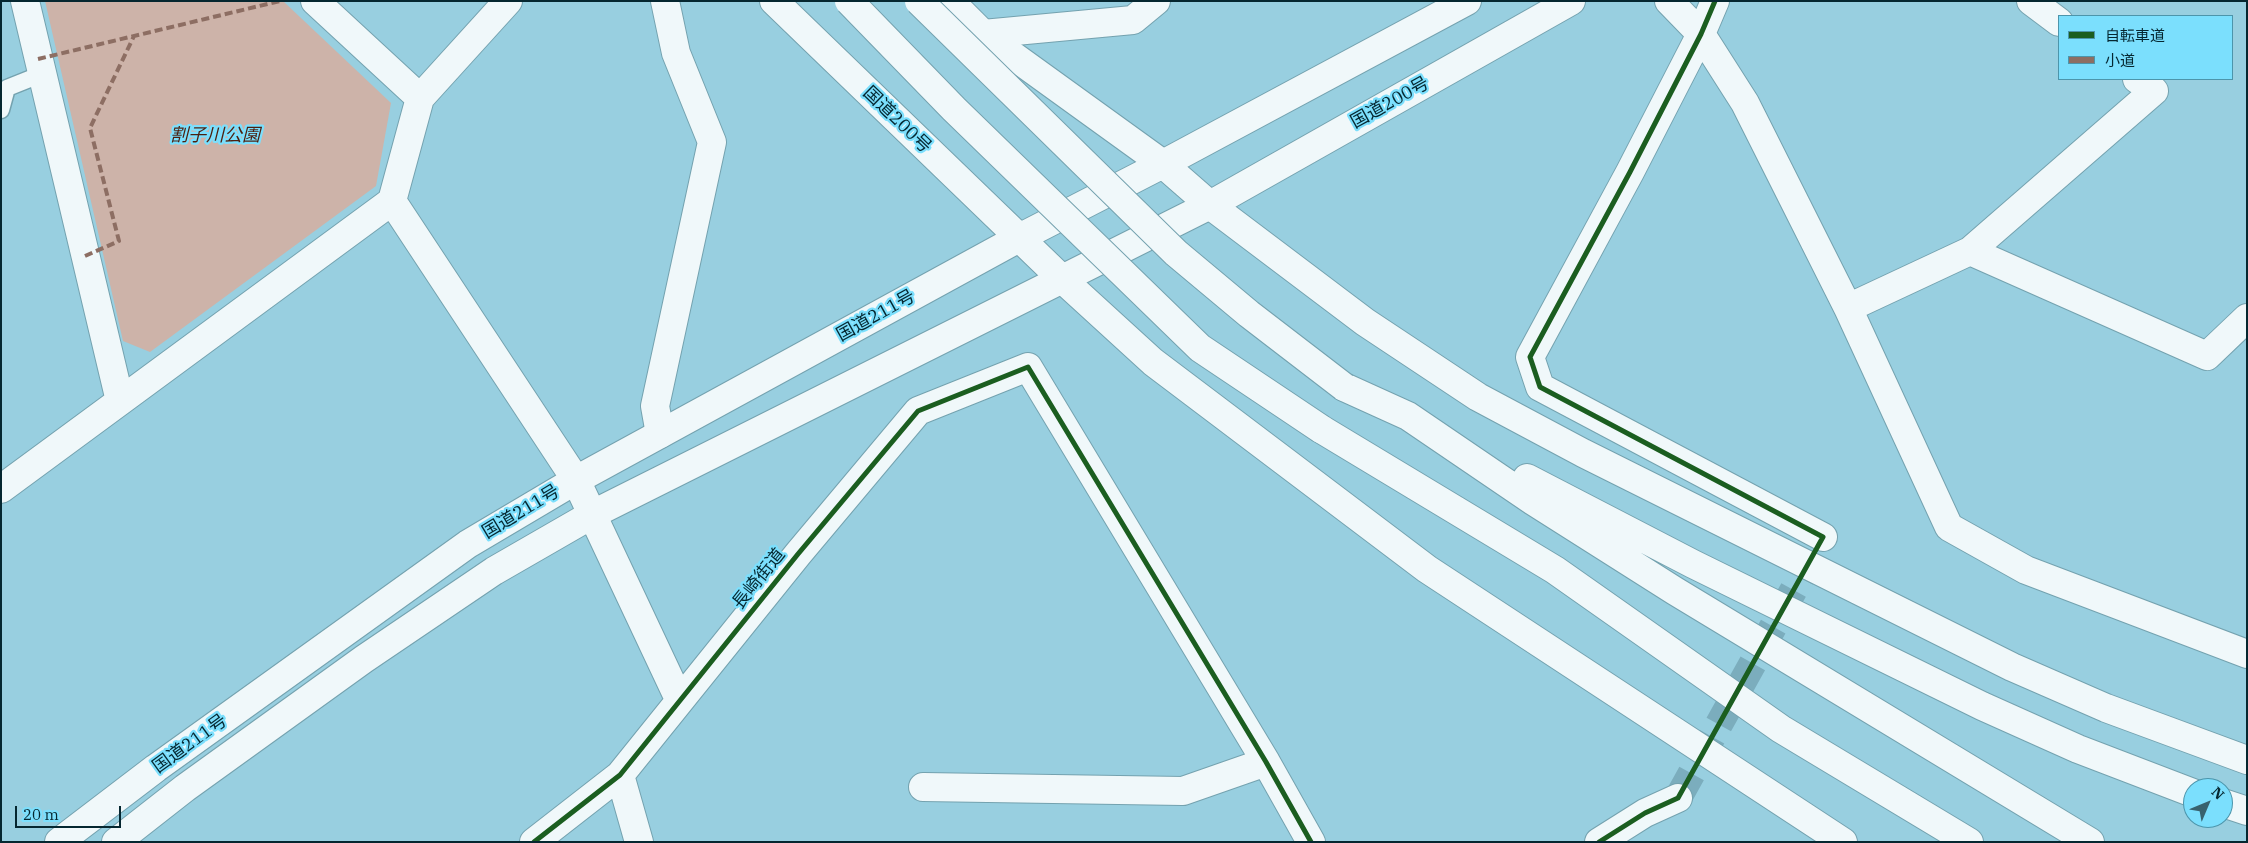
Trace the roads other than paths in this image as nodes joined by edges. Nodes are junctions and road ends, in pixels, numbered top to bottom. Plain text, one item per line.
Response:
1 (24, 1) edge
2 (314, 1) edge
3 (508, 1) edge
4 (665, 1) edge
5 (774, 1) edge
6 (849, 1) edge
7 (919, 1) edge
8 (950, 1) edge
9 (1156, 1) edge
10 (1467, 1) edge
11 (1571, 1) edge
12 (1670, 1) edge
13 (1714, 1) edge
14 (2031, 1) edge
15 (2058, 21) edge
16 (983, 34) junction
17 (1700, 34) junction
18 (42, 74) junction
19 (2138, 80) edge
20 (420, 98) junction
21 (1, 110) edge
22 (1163, 164) junction
23 (392, 201) junction
24 (1210, 205) junction
25 (1019, 238) junction
26 (1970, 251) junction
27 (1061, 278) junction
28 (1848, 308) junction
29 (2247, 318) edge
30 (120, 401) junction
31 (1408, 416) junction
32 (660, 434) junction
33 (576, 480) junction
34 (1, 489) edge
35 (593, 514) junction
36 (1823, 537) dead end
37 (2247, 654) edge
38 (679, 699) junction
39 (1781, 729) junction
40 (2247, 760) edge
41 (1266, 762) junction
42 (620, 775) junction
43 (923, 787) dead end
44 (2183, 789) edge
45 (1678, 798) tunnel mouth
46 (2233, 807) edge
47 (2247, 812) edge
48 (59, 842) edge
49 (116, 842) edge
50 (534, 842) edge
51 (639, 842) edge
52 (1311, 842) edge
53 (1599, 842) edge
54 (1843, 842) edge
55 (1969, 842) edge
56 (1976, 842) edge
57 (2090, 842) edge

1 - 18 main road
2 - 20 main road
3 - 20 main road
4 - 32 main road
5 - 25 main road, 国道200号
6 - 39 main road, bridge
7 - 31 main road, bridge
8 - 16 main road
9 - 16 main road
10 - 22 main road
11 - 24 main road, 国道200号
12 - 17 main road
13 - 17 main road
14 - 15 main road
16 - 22 main road
17 - 28 main road
17 - 36 main road
18 - 21 lane
18 - 30 main road
19 - 26 main road
20 - 23 main road
22 - 24 main road
22 - 25 main road
23 - 30 main road
23 - 33 main road
24 - 27 main road, 国道200号
24 - 40 main road
25 - 27 main road, 国道200号
25 - 32 main road, 国道211号
26 - 28 main road
26 - 29 main road
27 - 35 main road, 国道211号
27 - 54 main road
28 - 37 main road
30 - 34 main road
31 - 44 main road
31 - 57 main road
32 - 33 main road, 国道211号
33 - 35 main road
33 - 48 main road, 国道211号
35 - 38 main road
35 - 49 main road, 国道211号
38 - 41 main road, 長崎街道
38 - 42 main road, 長崎街道
39 - 55 main road
39 - 56 main road
41 - 43 main road
41 - 52 main road
42 - 50 main road, 長崎街道
42 - 51 main road
45 - 53 main road
46 - 47 main road

